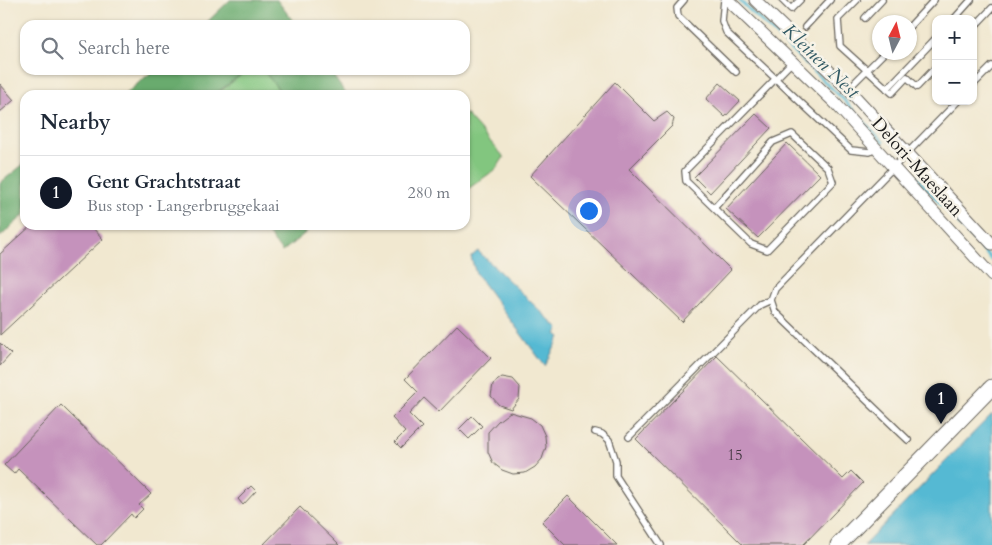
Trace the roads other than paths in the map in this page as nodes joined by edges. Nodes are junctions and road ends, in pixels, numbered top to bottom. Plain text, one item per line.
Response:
1 (684, 0) edge
2 (726, 0) edge
3 (755, 0) edge
4 (782, 0) edge
5 (800, 0) edge
6 (830, 0) edge
7 (857, 0) edge
8 (882, 0) edge
9 (934, 0) edge
10 (971, 0) edge
11 (992, 8) edge
12 (958, 15) edge
13 (865, 18) dead end
14 (917, 18) edge
15 (977, 24) edge
16 (805, 26) dead end
17 (932, 42) edge
18 (877, 60) edge
19 (792, 62) junction
20 (992, 66) edge
21 (869, 69) junction
22 (932, 71) edge
23 (736, 72) dead end
24 (775, 79) junction
25 (977, 81) edge
26 (848, 89) junction
27 (887, 89) junction
28 (954, 105) edge
29 (876, 148) junction
30 (908, 154) junction
31 (894, 167) junction
32 (714, 208) junction
33 (992, 244) edge
34 (992, 276) edge
35 (771, 300) junction
36 (992, 387) edge
37 (595, 432) dead end
38 (629, 437) dead end
39 (908, 440) dead end
40 (661, 545) edge
41 (838, 545) edge

1 - 23 lane
2 - 19 street, Delori-Maeslaan
2 - 24 lane
3 - 26 street, Delori-Maeslaan
4 - 5 lane
6 - 16 lane
7 - 21 lane
8 - 13 lane
9 - 14 lane
10 - 12 lane
11 - 15 lane
17 - 27 lane
18 - 21 lane
19 - 24 lane
19 - 29 street, Delori-Maeslaan
20 - 25 lane
21 - 26 lane
21 - 27 lane
22 - 27 lane
24 - 29 lane
24 - 32 lane
26 - 30 street, Delori-Maeslaan
28 - 30 lane
29 - 31 street, Delori-Maeslaan
30 - 31 lane
30 - 33 street, Delori-Maeslaan
31 - 34 street, Delori-Maeslaan
31 - 35 lane
32 - 32 lane
35 - 38 lane
35 - 39 lane
36 - 41 main road
37 - 40 lane

